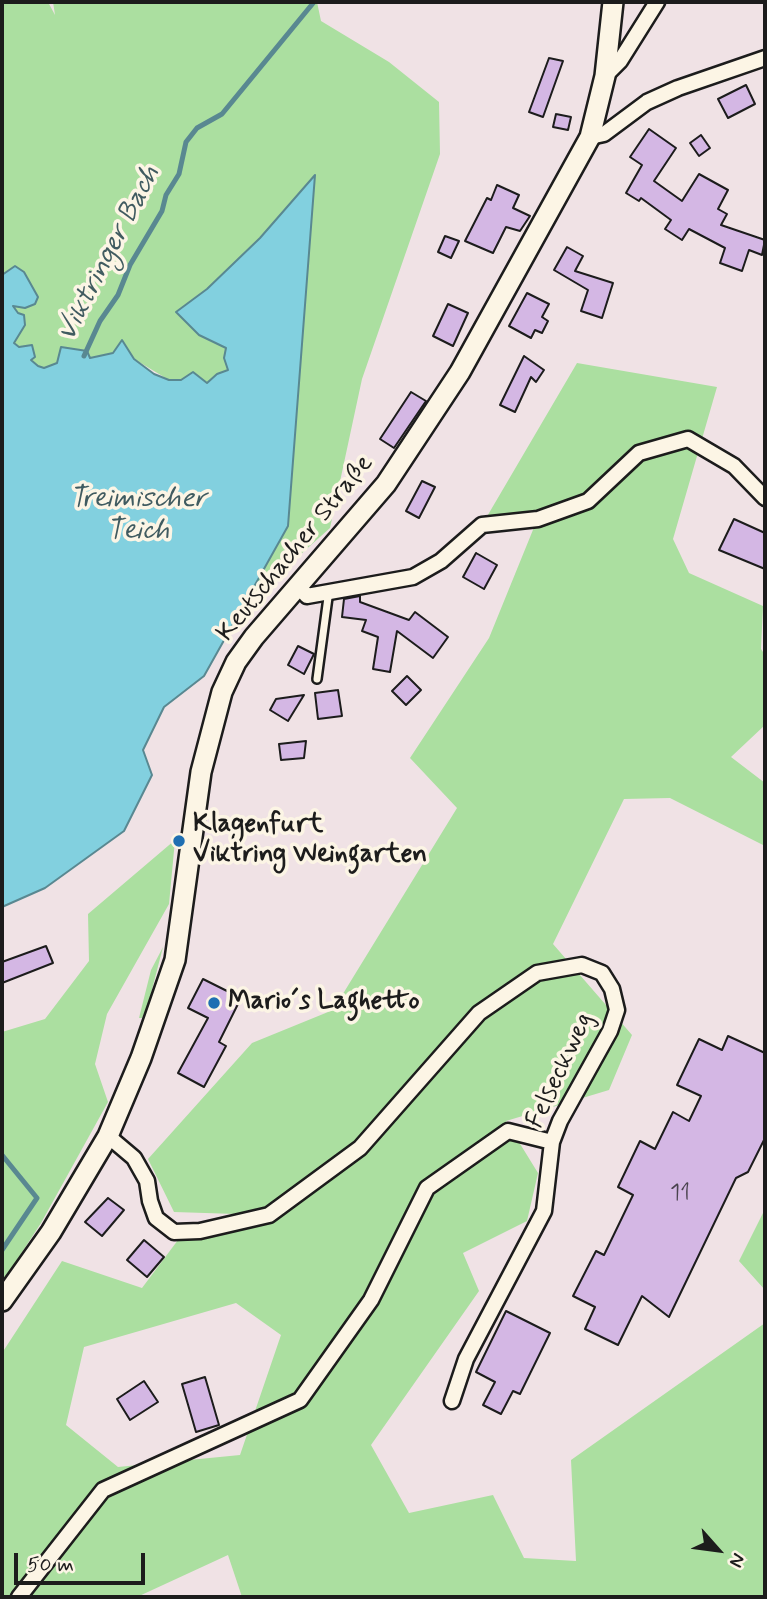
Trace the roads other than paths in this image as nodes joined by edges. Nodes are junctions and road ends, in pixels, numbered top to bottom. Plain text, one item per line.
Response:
1 (613, 2) edge
2 (657, 2) edge
3 (765, 58) edge
4 (606, 76) junction
5 (590, 137) junction
6 (765, 498) edge
7 (299, 587) junction
8 (329, 590) junction
9 (317, 679) dead end
10 (108, 1136) junction
11 (552, 1142) junction
12 (2, 1301) edge
13 (452, 1401) dead end
14 (19, 1597) edge

1 - 4 main road, Keutschacher Straße
2 - 4 street
3 - 5 street
4 - 5 main road, Keutschacher Straße
5 - 7 main road, Keutschacher Straße
6 - 8 street
7 - 8 street
7 - 10 main road, Keutschacher Straße
8 - 9 lane
10 - 11 street, Felseckweg
10 - 12 main road, Keutschacher Straße
11 - 13 street, Felseckweg
11 - 14 street

